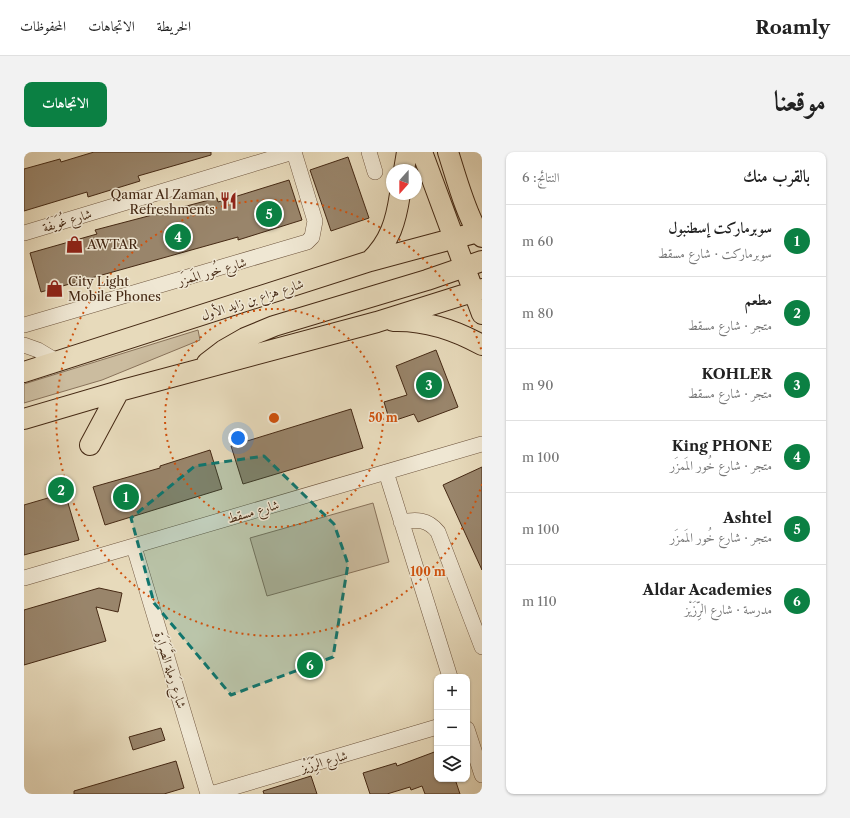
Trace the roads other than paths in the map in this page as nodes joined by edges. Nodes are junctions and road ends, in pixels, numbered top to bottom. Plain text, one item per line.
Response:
1 (293, 152) edge
2 (369, 152) edge
3 (407, 152) edge
4 (422, 152) edge
5 (448, 152) edge
6 (405, 164) edge
7 (375, 172) dead end
8 (399, 200) edge
9 (24, 233) edge
10 (481, 236) edge
11 (454, 239) junction
12 (370, 261) junction
13 (473, 264) edge
14 (479, 287) edge
15 (482, 314) edge
16 (377, 322) junction
17 (24, 325) edge
18 (24, 329) edge
19 (482, 345) edge
20 (31, 347) edge
21 (58, 362) junction
22 (202, 369) junction
23 (24, 372) edge
24 (119, 391) junction
25 (24, 419) edge
26 (482, 444) edge
27 (90, 445) dead end
28 (386, 472) junction
29 (401, 522) junction
30 (134, 546) junction
31 (24, 578) edge
32 (482, 647) edge
33 (449, 674) edge
34 (434, 728) edge
35 (470, 738) edge
36 (482, 775) edge
37 (210, 794) edge

1 - 9 street, شارع غُوَيفَة
1 - 17 street, شارع خُور المَمزَر
2 - 7 street
3 - 6 main road
4 - 11 main road
5 - 10 main road
8 - 12 main road
10 - 11 main road, شارع هزاع بن زايد الأول
11 - 12 main road, شارع هزاع بن زايد الأول
11 - 13 main road
12 - 21 main road, شارع هزاع بن زايد الأول
13 - 14 main road
13 - 22 main road
14 - 15 main road
14 - 16 main road
16 - 19 main road
16 - 22 main road
18 - 20 street
20 - 21 street
21 - 23 main road, شارع هزاع بن زايد الأول
22 - 24 main road
24 - 25 main road
24 - 27 main road
26 - 28 street, شارع مسقط
28 - 29 street
28 - 30 street, شارع مسقط
29 - 32 street
29 - 33 street
30 - 31 street, شارع مسقط
30 - 37 street, شارع رَملة الصَّرَارَة
34 - 37 street, شارع الرِّزَيْز
35 - 36 street

